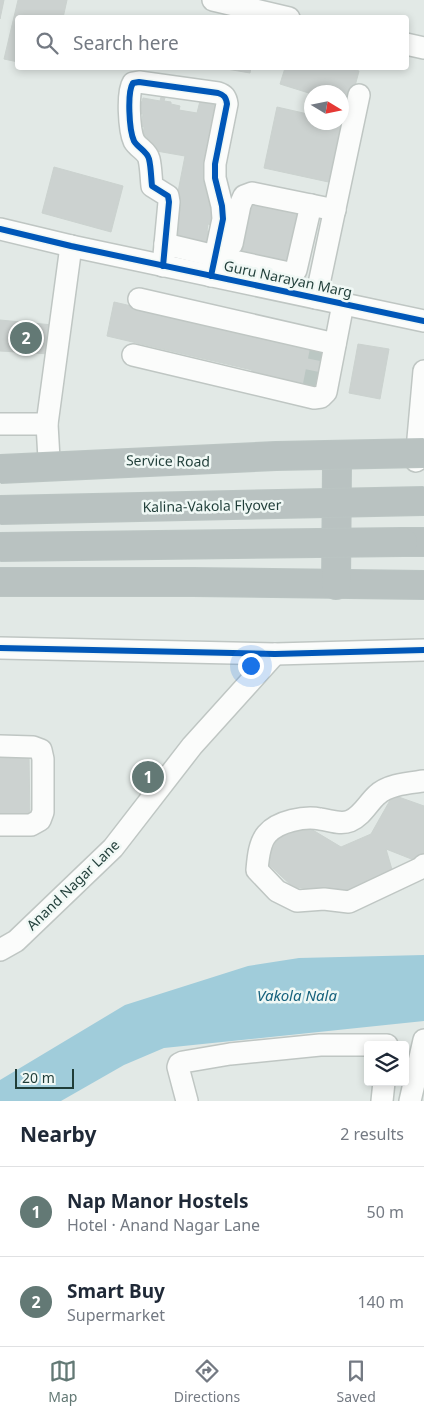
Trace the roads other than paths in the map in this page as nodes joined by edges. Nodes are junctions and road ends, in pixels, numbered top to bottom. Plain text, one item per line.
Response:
1 (213, 0) edge
2 (276, 15) edge
3 (409, 45) edge
4 (424, 48) edge
5 (359, 95) dead end
6 (311, 205) junction
7 (335, 210) junction
8 (0, 229) edge
9 (165, 244) junction
10 (71, 246) junction
11 (163, 266) junction
12 (220, 267) junction
13 (316, 298) junction
14 (139, 299) dead end
15 (343, 304) junction
16 (424, 321) edge
17 (326, 344) junction
18 (133, 355) dead end
19 (424, 372) edge
20 (0, 424) edge
21 (47, 424) junction
22 (422, 458) edge
23 (49, 459) junction
24 (0, 460) edge
25 (337, 465) junction
26 (0, 470) edge
27 (424, 502) edge
28 (0, 510) edge
29 (424, 542) edge
30 (0, 547) edge
31 (0, 582) edge
32 (336, 585) junction
33 (424, 586) edge
34 (0, 648) edge
35 (424, 650) edge
36 (275, 654) junction
37 (0, 746) edge
38 (424, 781) edge
39 (0, 825) edge
40 (424, 864) edge
41 (0, 950) edge
42 (364, 1045) edge
43 (417, 1045) edge
44 (420, 1076) edge
45 (384, 1086) edge
46 (187, 1101) edge
47 (382, 1101) edge
48 (410, 1101) edge

1 - 2 street
3 - 4 street
5 - 7 street
6 - 7 street
6 - 12 street
6 - 12 street
7 - 13 street
8 - 10 street, Guru Narayan Marg
9 - 11 street
9 - 12 street
9 - 12 street
10 - 11 street, Guru Narayan Marg
10 - 21 street
11 - 12 street, Guru Narayan Marg
12 - 13 street, Guru Narayan Marg
13 - 15 street, Guru Narayan Marg
14 - 17 street
15 - 16 street, Guru Narayan Marg
15 - 17 street
17 - 18 street
19 - 22 street
20 - 21 street
21 - 23 street
22 - 25 highway, Service Road
22 - 26 highway, bridge
23 - 24 highway, Service Road
23 - 25 highway, Service Road
25 - 32 highway
27 - 28 highway, Kalina-Vakola Flyover, bridge
29 - 30 highway, bridge
31 - 32 highway
32 - 33 highway
34 - 36 street
35 - 36 street
36 - 41 street, Anand Nagar Lane
37 - 39 street
38 - 40 street
42 - 46 street
43 - 44 street
44 - 48 street
45 - 47 street

